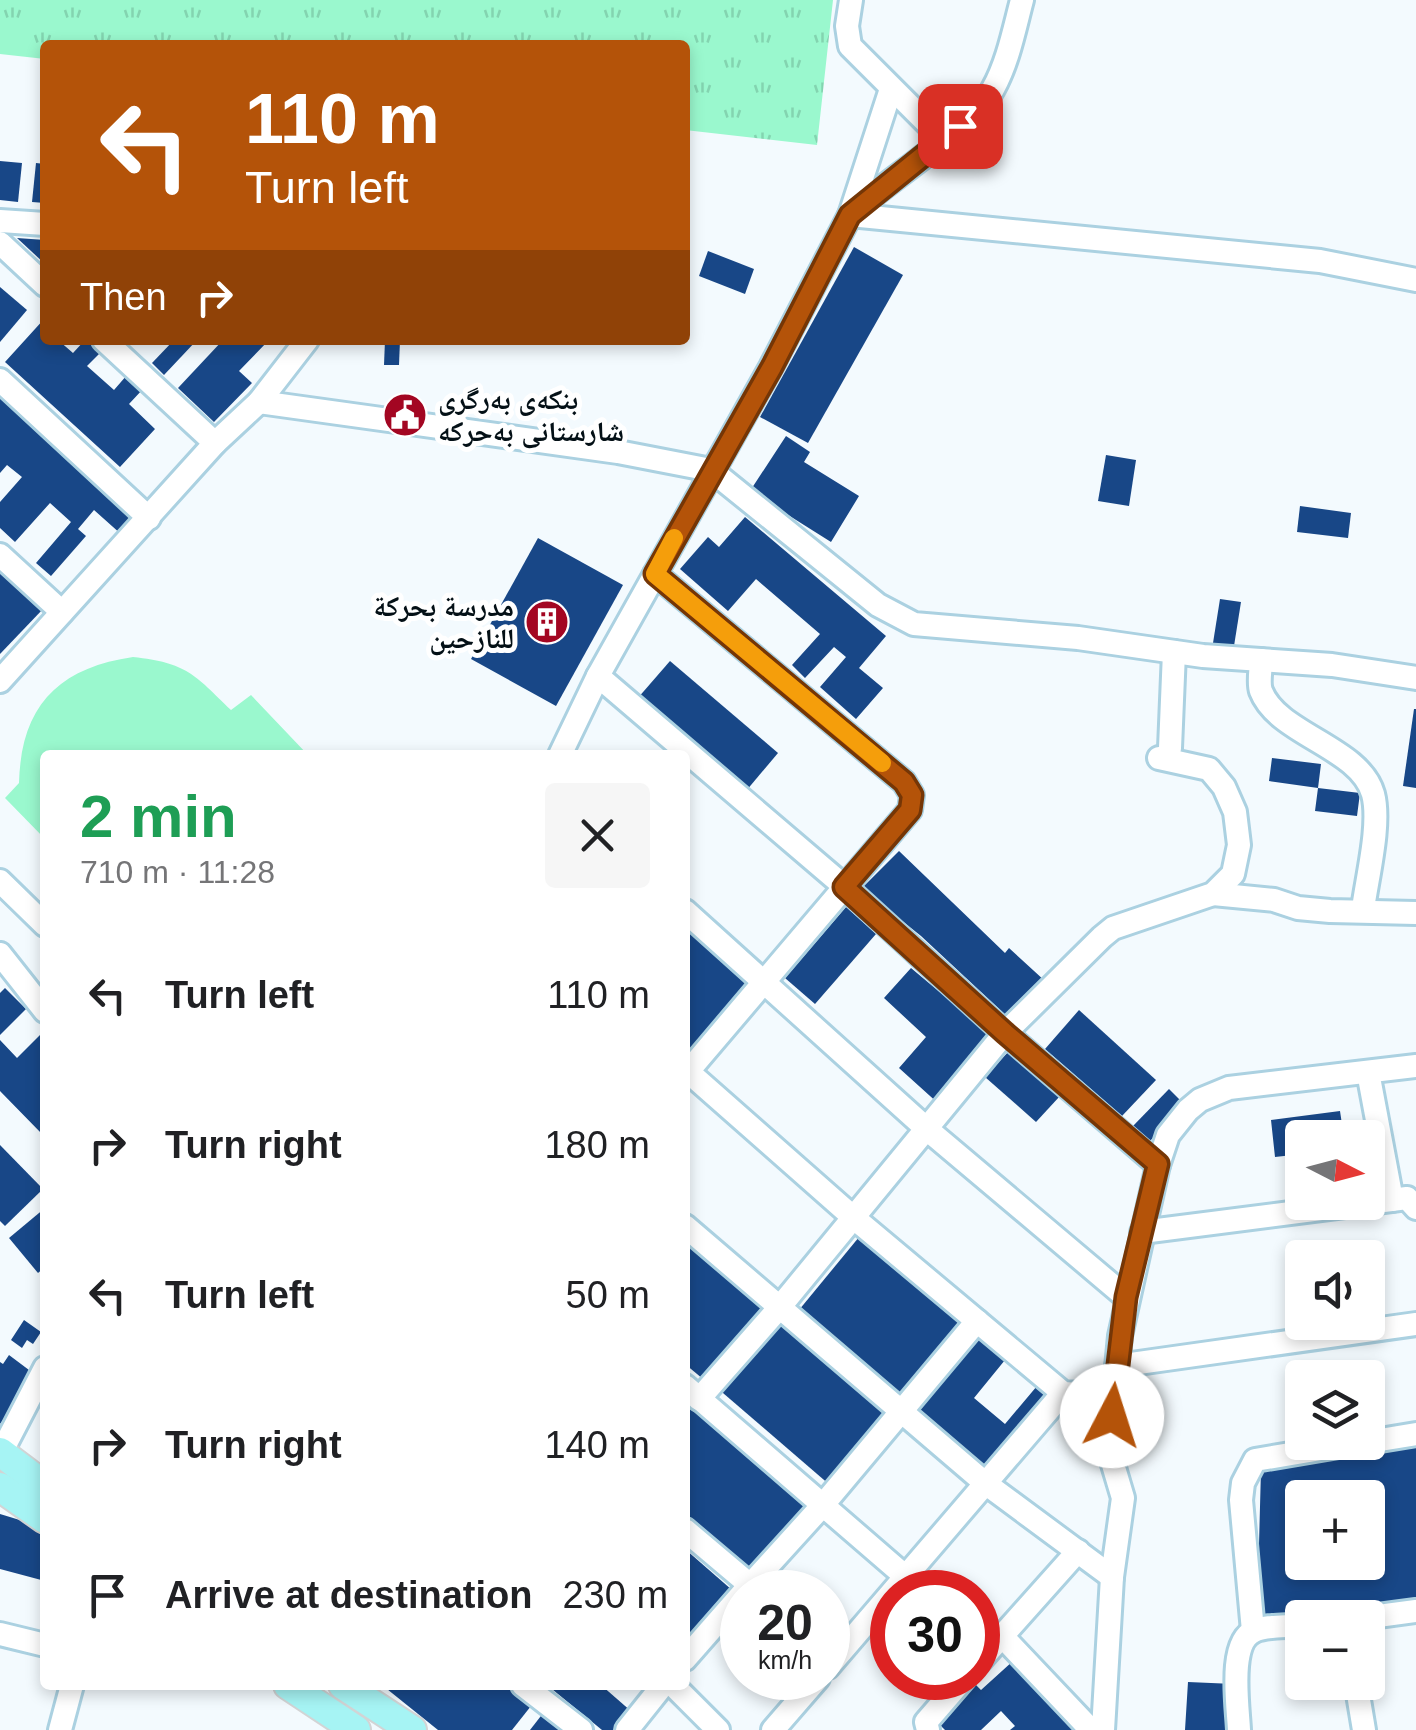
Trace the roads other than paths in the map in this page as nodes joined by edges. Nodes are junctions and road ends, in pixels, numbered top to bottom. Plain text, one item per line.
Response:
1 (851, 0) edge
2 (1022, 0) edge
3 (891, 89) junction
4 (943, 139) junction
5 (850, 215) junction
6 (0, 220) edge
7 (40, 224) edge
8 (0, 243) edge
9 (40, 280) edge
10 (1416, 280) edge
11 (109, 345) edge
12 (300, 345) edge
13 (0, 380) edge
14 (259, 402) junction
15 (215, 443) junction
16 (712, 470) junction
17 (148, 518) junction
18 (0, 555) edge
19 (655, 574) junction
20 (62, 612) junction
21 (1174, 652) junction
22 (1261, 660) junction
23 (598, 676) junction
24 (1416, 678) edge
25 (0, 682) edge
26 (562, 750) edge
27 (684, 750) edge
28 (690, 755) edge
29 (0, 881) edge
30 (844, 887) junction
31 (1213, 894) junction
32 (1363, 910) junction
33 (1416, 912) edge
34 (690, 915) edge
35 (40, 920) edge
36 (0, 954) edge
37 (765, 982) junction
38 (40, 1005) edge
39 (1005, 1033) junction
40 (690, 1066) edge
41 (1416, 1066) edge
42 (1368, 1072) junction
43 (690, 1074) edge
44 (928, 1130) junction
45 (1158, 1164) junction
46 (1392, 1200) junction
47 (1416, 1208) edge
48 (854, 1218) junction
49 (690, 1230) edge
50 (1142, 1232) junction
51 (1126, 1297) junction
52 (779, 1308) junction
53 (977, 1321) junction
54 (1416, 1324) edge
55 (1117, 1366) junction
56 (40, 1378) edge
57 (692, 1392) edge
58 (1063, 1393) junction
59 (1114, 1396) junction
60 (901, 1413) junction
61 (1416, 1434) edge
62 (1385, 1439) edge
63 (1, 1453) edge
64 (1285, 1455) edge
65 (40, 1482) edge
66 (985, 1483) junction
67 (0, 1487) edge
68 (822, 1506) junction
69 (40, 1515) edge
70 (690, 1535) edge
71 (1078, 1552) junction
72 (724, 1570) edge
73 (764, 1570) edge
74 (899, 1570) edge
75 (911, 1570) edge
76 (1112, 1577) junction
77 (1416, 1611) edge
78 (1385, 1615) edge
79 (870, 1618) edge
80 (720, 1620) edge
81 (1285, 1627) edge
82 (1253, 1631) junction
83 (0, 1634) edge
84 (1002, 1636) junction
85 (1000, 1638) edge
86 (850, 1641) edge
87 (40, 1644) edge
88 (690, 1654) edge
89 (71, 1690) edge
90 (296, 1690) edge
91 (350, 1690) edge
92 (529, 1690) edge
93 (659, 1690) edge
94 (678, 1690) edge
95 (799, 1700) edge
96 (943, 1700) edge
97 (1359, 1700) edge
98 (60, 1730) edge
99 (356, 1730) edge
100 (412, 1730) edge
101 (580, 1730) edge
102 (627, 1730) edge
103 (718, 1730) edge
104 (773, 1730) edge
105 (928, 1730) edge
106 (1091, 1730) edge
107 (1103, 1730) edge
108 (1239, 1730) edge
109 (1364, 1730) edge

1 - 3 street
2 - 4 street
3 - 4 street
3 - 5 street
4 - 5 street
5 - 10 street
5 - 16 street
6 - 7 street
8 - 9 street
11 - 15 street
12 - 14 street
13 - 17 street
14 - 15 street
14 - 16 street
15 - 17 street
16 - 19 street
16 - 21 street
17 - 20 street
18 - 20 street
19 - 23 street
19 - 30 street
20 - 25 street
21 - 22 street
21 - 31 street
22 - 24 street
22 - 32 street
23 - 26 street
23 - 27 street
28 - 30 street
29 - 35 street
30 - 37 street
30 - 39 street
31 - 32 street
31 - 39 street
32 - 33 street
34 - 37 street
36 - 38 street
37 - 40 street
37 - 44 street
39 - 44 street
39 - 45 street
41 - 42 street
42 - 45 street
42 - 46 street
43 - 48 street
44 - 48 street
44 - 51 street
45 - 50 street
46 - 47 street
46 - 50 street
48 - 52 street
48 - 53 street
49 - 52 street
50 - 51 street
51 - 55 street
52 - 57 street
52 - 60 street
53 - 58 street
53 - 60 street
54 - 55 street
55 - 59 street
56 - 63 street
57 - 68 street
58 - 59 street
58 - 66 street
59 - 76 street
60 - 66 street
60 - 68 street
61 - 62 street
63 - 65 main road
64 - 82 street
66 - 71 street
66 - 75 street
67 - 69 main road
68 - 73 street
68 - 74 street
70 - 72 street
71 - 76 street
71 - 84 street
76 - 107 street
77 - 78 street
79 - 86 street
80 - 88 street
81 - 82 street
82 - 108 street
83 - 87 street
84 - 85 street
84 - 106 street
89 - 98 street
90 - 99 main road
91 - 100 main road
92 - 101 street
93 - 102 street
94 - 103 street
95 - 104 street
96 - 105 street
97 - 109 street

